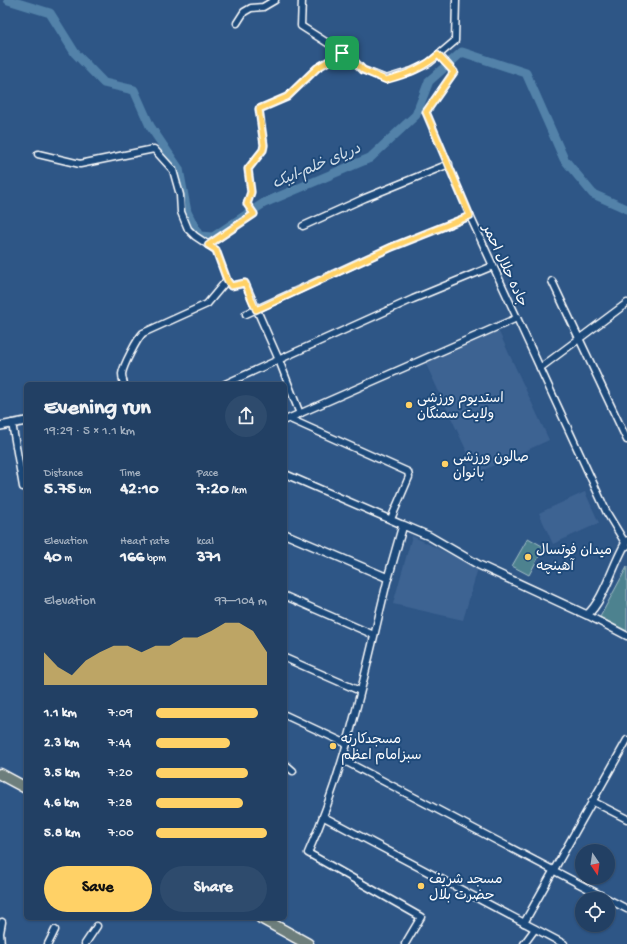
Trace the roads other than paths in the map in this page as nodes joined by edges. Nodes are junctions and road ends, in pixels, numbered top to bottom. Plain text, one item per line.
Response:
1 (275, 0) edge
2 (302, 0) edge
3 (456, 0) edge
4 (237, 23) dead end
5 (342, 53) junction
6 (438, 55) junction
7 (38, 154) dead end
8 (449, 164) junction
9 (470, 216) junction
10 (303, 226) dead end
11 (208, 245) junction
12 (493, 266) junction
13 (227, 280) junction
14 (552, 282) dead end
15 (627, 303) edge
16 (256, 310) junction
17 (246, 314) dead end
18 (517, 318) junction
19 (580, 340) junction
20 (279, 360) junction
21 (540, 368) junction
22 (124, 382) edge
23 (230, 382) edge
24 (300, 414) junction
25 (288, 419) edge
26 (24, 421) edge
27 (12, 422) junction
28 (0, 426) edge
29 (627, 439) edge
30 (287, 475) edge
31 (24, 487) edge
32 (391, 519) junction
33 (403, 525) junction
34 (287, 535) edge
35 (626, 544) edge
36 (388, 578) junction
37 (287, 597) edge
38 (587, 615) junction
39 (374, 635) junction
40 (627, 636) edge
41 (287, 659) edge
42 (360, 691) junction
43 (287, 716) edge
44 (627, 740) edge
45 (347, 744) junction
46 (344, 760) junction
47 (287, 766) edge
48 (293, 771) dead end
49 (0, 774) edge
50 (24, 787) edge
51 (592, 801) junction
52 (324, 817) junction
53 (627, 819) edge
54 (554, 870) junction
55 (627, 909) edge
56 (265, 920) edge
57 (2, 922) dead end
58 (524, 923) junction
59 (97, 926) dead end
60 (535, 929) junction
61 (55, 930) dead end
62 (1, 944) edge
63 (48, 944) edge
64 (85, 944) edge
65 (308, 944) edge
66 (405, 944) edge
67 (524, 944) edge
68 (564, 944) edge

1 - 4 street
2 - 5 street
3 - 6 street
5 - 6 street
5 - 11 street
6 - 8 street, جاده حلال احمر
7 - 11 street
8 - 9 street, جاده حلال احمر
8 - 10 street
9 - 12 street, جاده حلال احمر
9 - 16 street
11 - 13 street
12 - 18 street, جاده حلال احمر
12 - 20 street
13 - 16 street
13 - 22 street
14 - 19 street
15 - 19 street
16 - 17 street
16 - 20 street
18 - 21 street, جاده حلال احمر
18 - 24 street
19 - 21 street
19 - 29 street
20 - 23 street
20 - 24 street
21 - 35 street, جاده حلال احمر
24 - 25 street
25 - 32 street
26 - 27 street
27 - 28 street
27 - 31 street
30 - 32 street
32 - 33 street
33 - 36 street
33 - 38 street
34 - 36 street
35 - 38 street
36 - 39 street
37 - 39 street
38 - 40 street
39 - 42 street
41 - 42 street
42 - 45 street
43 - 45 street
44 - 51 street
45 - 46 street
46 - 52 street
46 - 54 street
47 - 48 street
49 - 50 highway
51 - 53 street
51 - 54 street
52 - 58 street
52 - 66 street
54 - 55 street
54 - 58 street
56 - 65 highway
57 - 62 street
58 - 60 street
59 - 64 street
60 - 67 street
60 - 68 street
61 - 63 street

